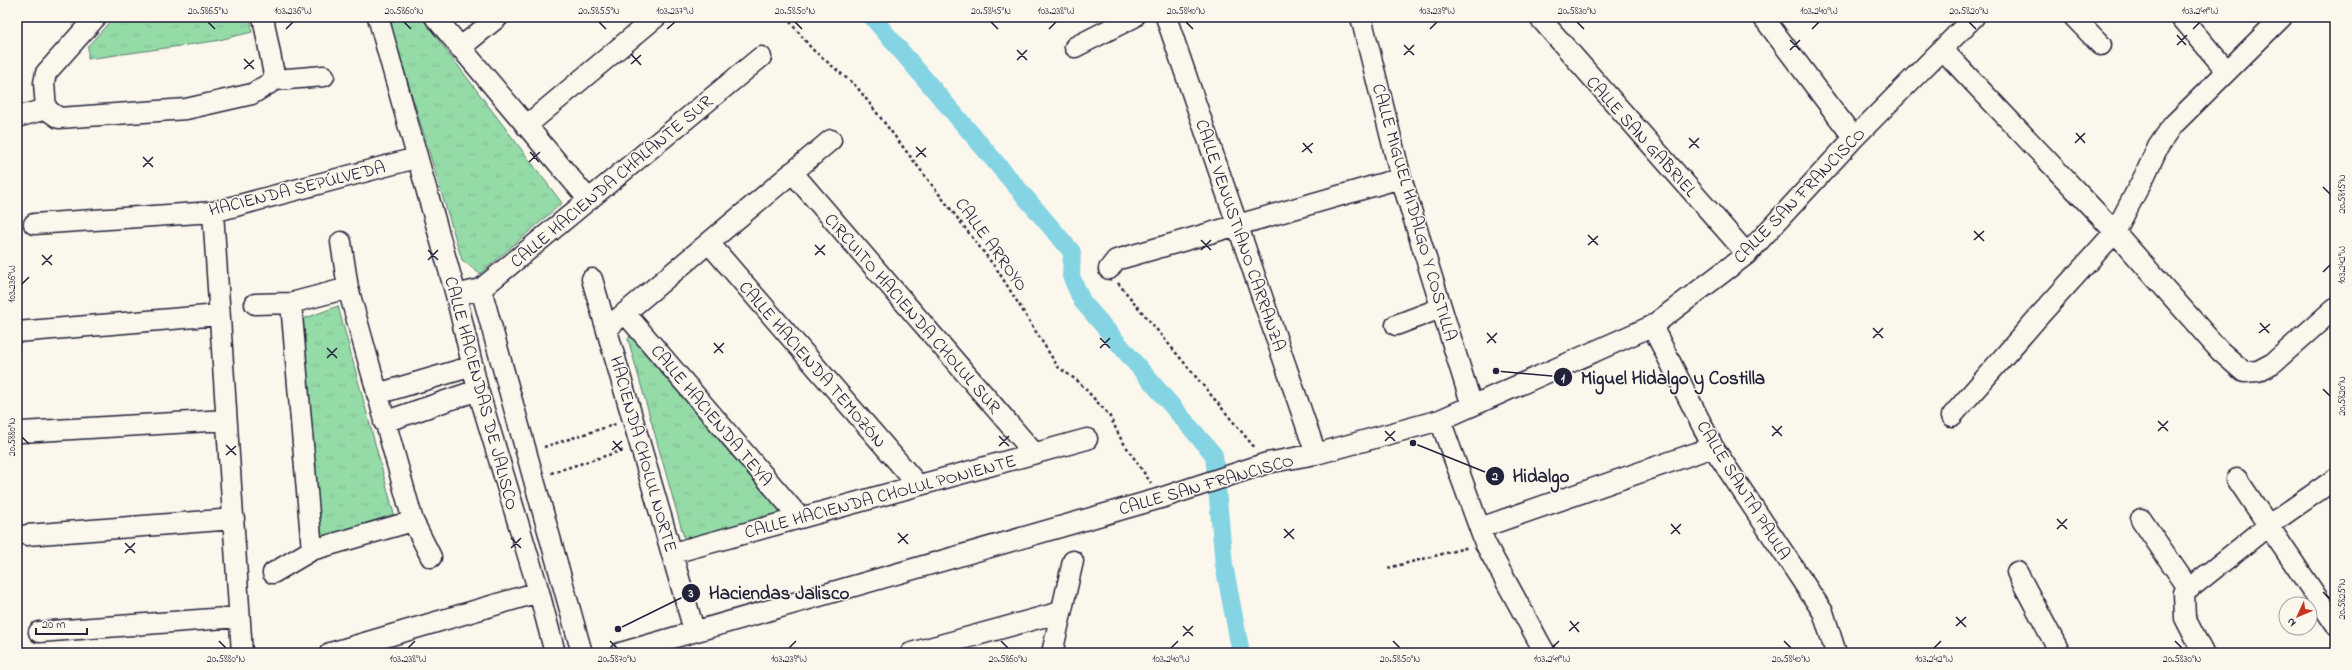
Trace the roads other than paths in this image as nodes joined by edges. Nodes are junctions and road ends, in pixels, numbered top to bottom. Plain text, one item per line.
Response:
1 (96, 17) edge
2 (265, 17) edge
3 (378, 17) edge
4 (435, 17) edge
5 (498, 17) edge
6 (656, 17) edge
7 (1134, 17) edge
8 (1166, 17) edge
9 (1361, 17) edge
10 (1539, 17) edge
11 (1764, 17) edge
12 (1974, 17) edge
13 (2074, 17) edge
14 (2181, 17) edge
15 (2282, 17) edge
16 (2101, 45) dead end
17 (1075, 47) dead end
18 (460, 48) junction
19 (1942, 49) junction
20 (761, 57) dead end
21 (2227, 71) junction
22 (324, 76) dead end
23 (275, 80) junction
24 (46, 109) junction
25 (17, 117) edge
26 (526, 126) junction
27 (1854, 138) junction
28 (831, 140) dead end
29 (416, 158) junction
30 (792, 172) junction
31 (1401, 178) junction
32 (589, 200) junction
33 (213, 212) junction
34 (34, 224) dead end
35 (1239, 225) junction
36 (2115, 232) junction
37 (341, 242) dead end
38 (708, 243) junction
39 (1747, 254) junction
40 (1109, 269) road end
41 (592, 279) dead end
42 (348, 288) junction
43 (481, 289) junction
44 (456, 295) junction
45 (255, 304) dead end
46 (291, 304) junction
47 (1441, 308) junction
48 (2335, 308) edge
49 (625, 313) junction
50 (219, 315) junction
51 (1396, 325) dead end
52 (1652, 326) junction
53 (606, 328) junction
54 (17, 332) edge
55 (473, 366) junction
56 (478, 390) junction
57 (377, 394) junction
58 (1472, 406) junction
59 (1952, 416) dead end
60 (226, 420) junction
61 (1440, 420) junction
62 (384, 422) junction
63 (21, 432) dead end
64 (1087, 439) dead end
65 (1713, 447) junction
66 (1034, 454) junction
67 (1316, 454) junction
68 (2237, 479) dead end
69 (2335, 479) edge
70 (918, 485) junction
71 (800, 518) junction
72 (234, 519) junction
73 (2141, 519) dead end
74 (413, 521) junction
75 (2269, 525) junction
76 (27, 535) dead end
77 (1482, 536) junction
78 (312, 550) junction
79 (673, 553) junction
80 (431, 557) dead end
81 (1073, 561) dead end
82 (2016, 572) dead end
83 (273, 573) dead end
84 (2186, 591) junction
85 (539, 592) junction
86 (1061, 612) junction
87 (239, 617) junction
88 (2335, 624) edge
89 (694, 630) junction
90 (39, 632) dead end
91 (1048, 651) edge
92 (242, 653) edge
93 (330, 653) edge
94 (555, 653) edge
95 (582, 653) edge
96 (620, 653) edge
97 (911, 653) edge
98 (1545, 653) edge
99 (1836, 653) edge
100 (2060, 653) edge
101 (2203, 653) edge

1 - 24 street
2 - 23 street
3 - 29 street, CALLE HACIENDAS DE JALISCO
4 - 18 street
5 - 18 street
6 - 26 street
7 - 17 street
8 - 35 street, CALLE VENUSTIANO CARRANZA
9 - 31 street, CALLE MIGUEL HIDALGO Y COSTILLA
10 - 39 street, CALLE SAN GABRIEL
11 - 27 street
12 - 19 street, CALLE SAN FRANCISCO
13 - 16 street
14 - 21 street
15 - 21 street
18 - 26 street
19 - 27 street, CALLE SAN FRANCISCO
19 - 36 street
20 - 32 street, CALLE HACIENDA CHALANTE SUR
21 - 36 street
22 - 23 street
23 - 24 street
24 - 25 street
26 - 32 street
27 - 39 street, CALLE SAN FRANCISCO
28 - 30 street
29 - 33 street, HACIENDA SEPÚLVEDA
29 - 44 street, CALLE HACIENDAS DE JALISCO
30 - 38 street
30 - 66 street, CIRCUITO HACIENDA CHOLUL SUR
31 - 35 street
31 - 47 street, CALLE MIGUEL HIDALGO Y COSTILLA
32 - 43 street, CALLE HACIENDA CHALANTE SUR
33 - 34 street, HACIENDA SEPÚLVEDA
33 - 50 street
35 - 40 street
35 - 67 street, CALLE VENUSTIANO CARRANZA
36 - 48 street
36 - 59 street
37 - 42 street
38 - 49 street
38 - 70 street, CALLE HACIENDA TEMOZÓN
39 - 52 street, CALLE SAN FRANCISCO
41 - 53 street, HACIENDA CHOLUL NORTE
42 - 46 street
42 - 57 street
43 - 44 street, CALLE HACIENDA CHALANTE SUR
43 - 95 street, CALLE HACIENDAS DE JALISCO
44 - 55 street, CALLE HACIENDAS DE JALISCO
45 - 46 street
46 - 78 street
47 - 51 street
47 - 58 street, CALLE MIGUEL HIDALGO Y COSTILLA
49 - 53 street
49 - 71 street, CALLE HACIENDA TEYA
50 - 54 street
50 - 60 street
52 - 58 street, CALLE SAN FRANCISCO
52 - 65 street, CALLE SANTA PAULA
53 - 79 street, HACIENDA CHOLUL NORTE
55 - 56 street, CALLE HACIENDAS DE JALISCO
55 - 57 street
56 - 62 street
56 - 85 street, CALLE HACIENDAS DE JALISCO
57 - 62 street
58 - 61 street, CALLE SAN FRANCISCO
60 - 63 street
60 - 72 street
61 - 67 street, CALLE SAN FRANCISCO
61 - 77 street
62 - 74 street
64 - 66 street, CALLE HACIENDA CHOLUL PONIENTE
65 - 77 street
65 - 99 street, CALLE SANTA PAULA
66 - 70 street, CALLE HACIENDA CHOLUL PONIENTE
67 - 89 street, CALLE SAN FRANCISCO
68 - 75 street
69 - 75 street
70 - 71 street, CALLE HACIENDA CHOLUL PONIENTE
71 - 79 street, CALLE HACIENDA CHOLUL PONIENTE
72 - 76 street
72 - 87 street
73 - 84 street
74 - 78 street
74 - 80 street
75 - 84 street
75 - 88 street
77 - 98 street
78 - 83 street
79 - 89 street, HACIENDA CHOLUL NORTE
81 - 86 street
82 - 100 street
84 - 101 street
85 - 93 street
85 - 94 street, CALLE HACIENDAS DE JALISCO
86 - 91 street
86 - 97 street
87 - 90 street
87 - 92 street
89 - 96 street, CALLE SAN FRANCISCO

